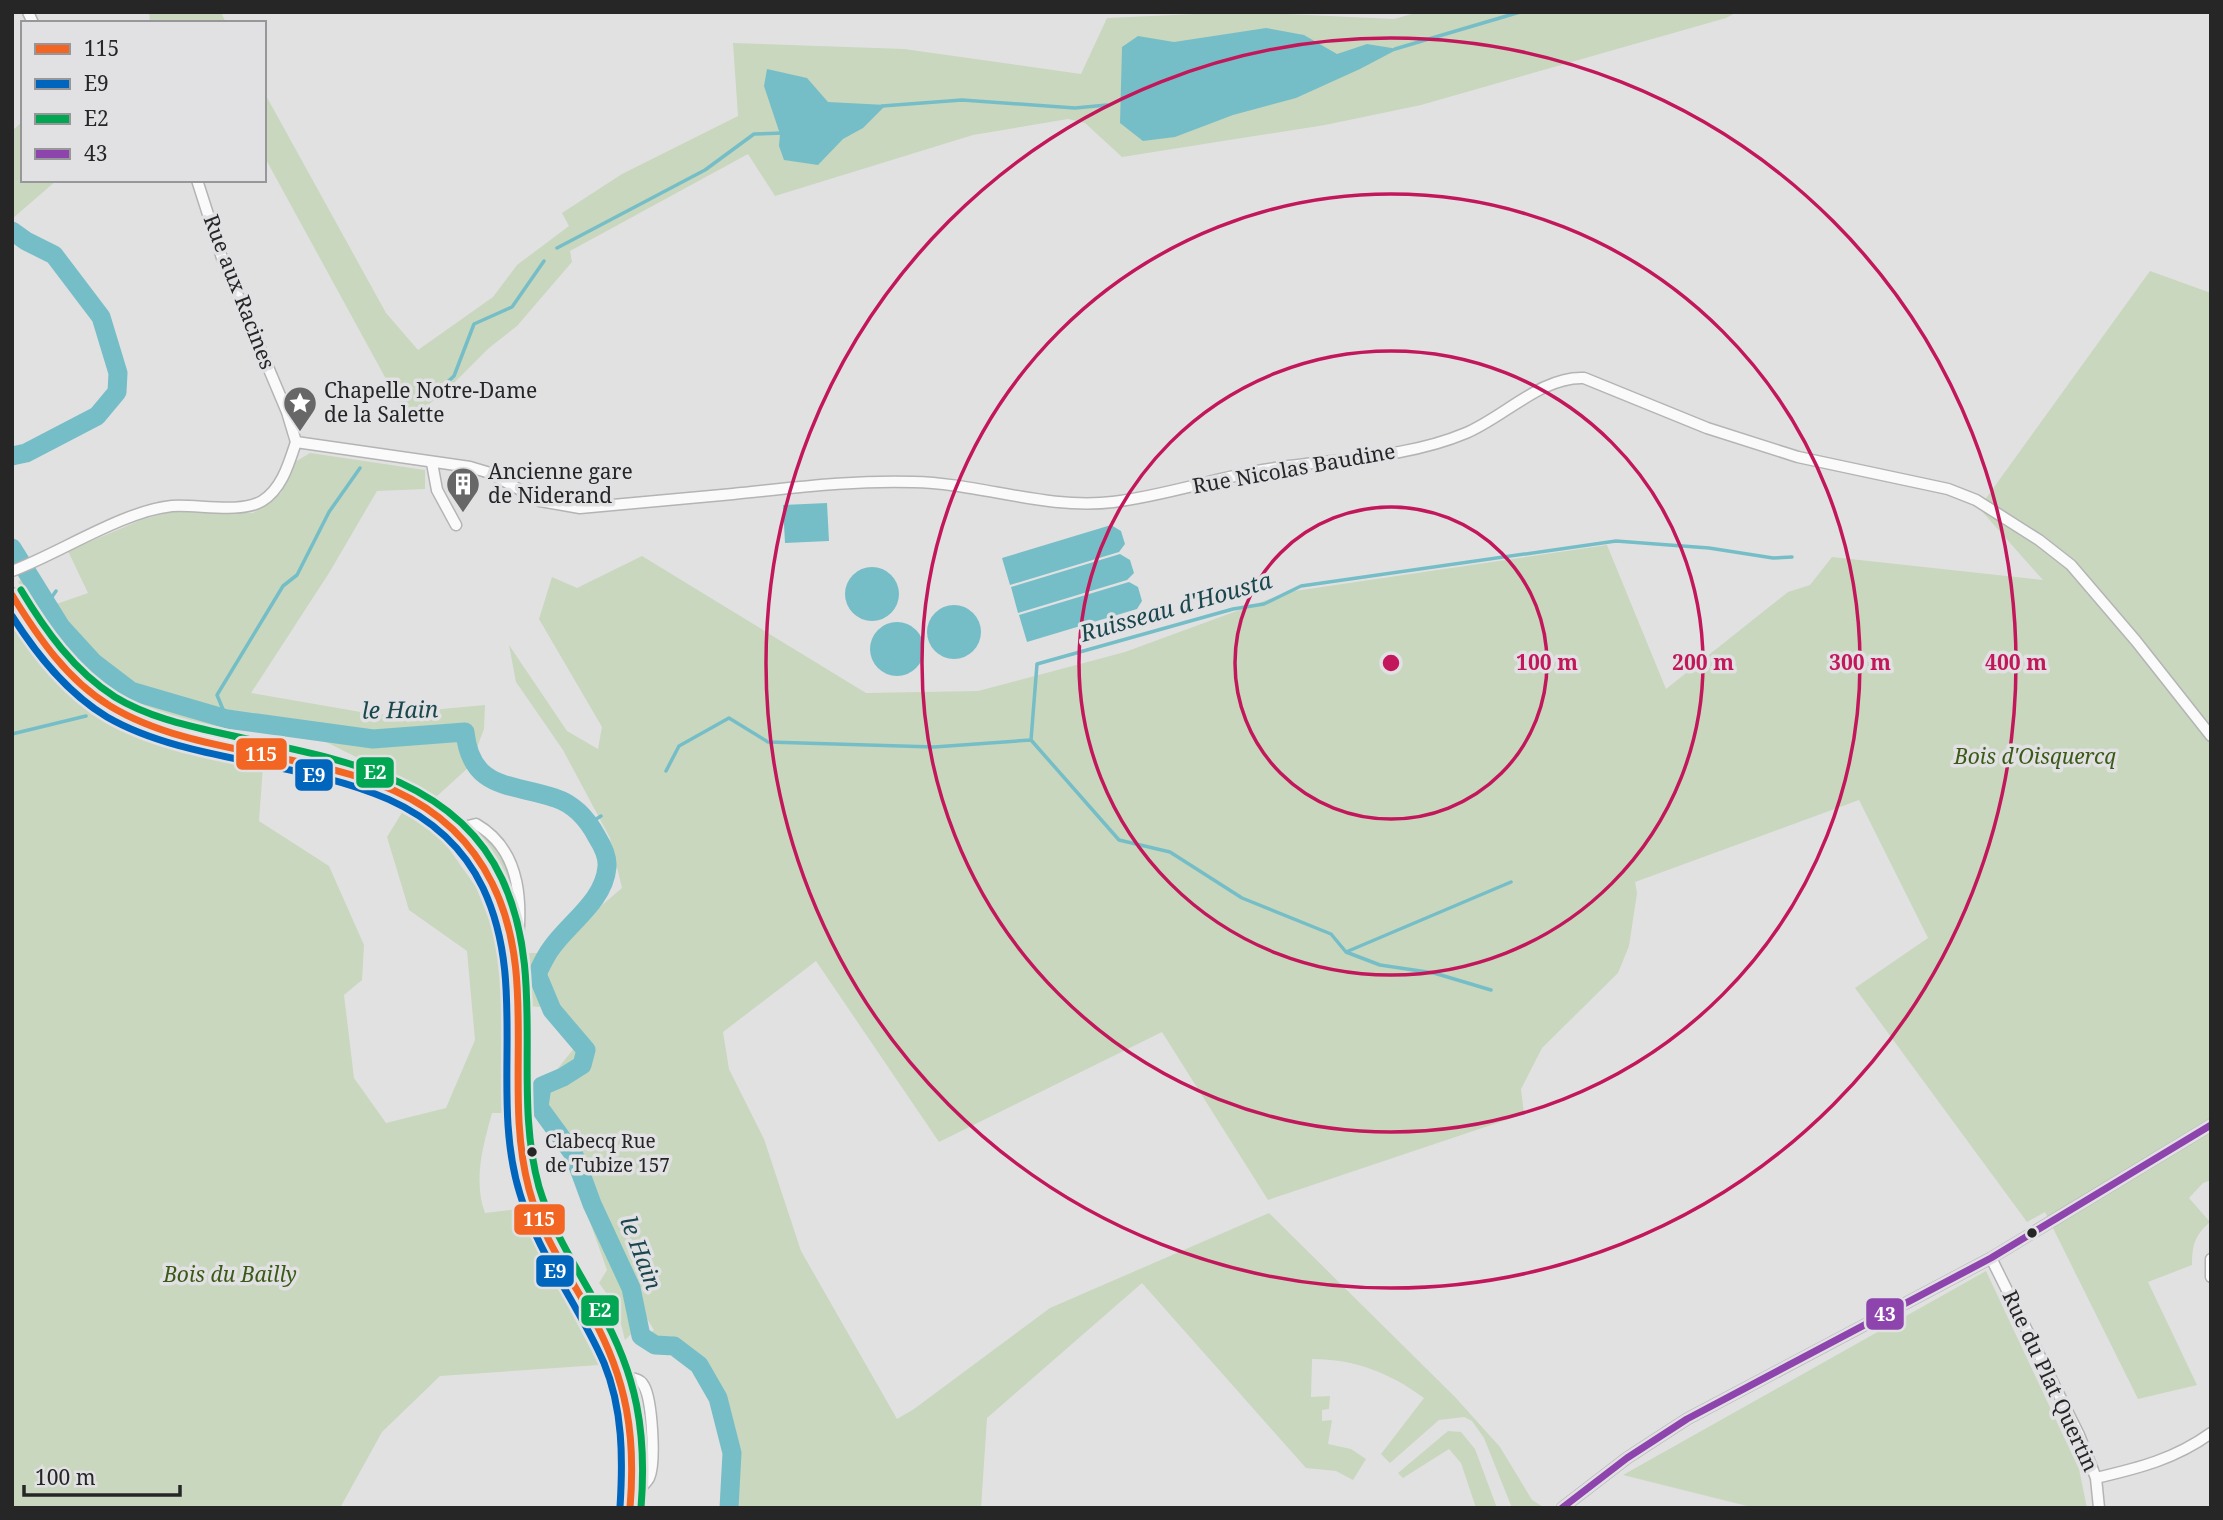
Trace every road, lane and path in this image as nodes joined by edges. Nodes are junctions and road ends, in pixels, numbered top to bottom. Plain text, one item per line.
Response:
1 (198, 182) edge
2 (296, 442) junction
3 (432, 463) junction
4 (456, 525) dead end
5 (15, 570) edge
6 (12, 595) edge
7 (2211, 736) edge
8 (457, 833) junction
9 (515, 961) junction
10 (2211, 1125) edge
11 (1991, 1258) junction
12 (2211, 1259) edge
13 (2211, 1277) edge
14 (620, 1378) junction
15 (2211, 1433) edge
16 (2096, 1478) junction
17 (630, 1503) edge
18 (1563, 1508) edge
19 (2099, 1508) edge

1 - 2 street, Rue aux Racines
2 - 3 street, Rue Nicolas Baudine
2 - 5 street
3 - 4 street
3 - 7 street, Rue Nicolas Baudine
6 - 8 main road
8 - 9 main road
8 - 9 street
9 - 14 main road
10 - 11 street
11 - 16 street, Rue du Plat Quertin
11 - 18 street
12 - 13 street
14 - 17 main road
14 - 17 street
15 - 16 street
16 - 19 street, Rue du Plat Quertin

